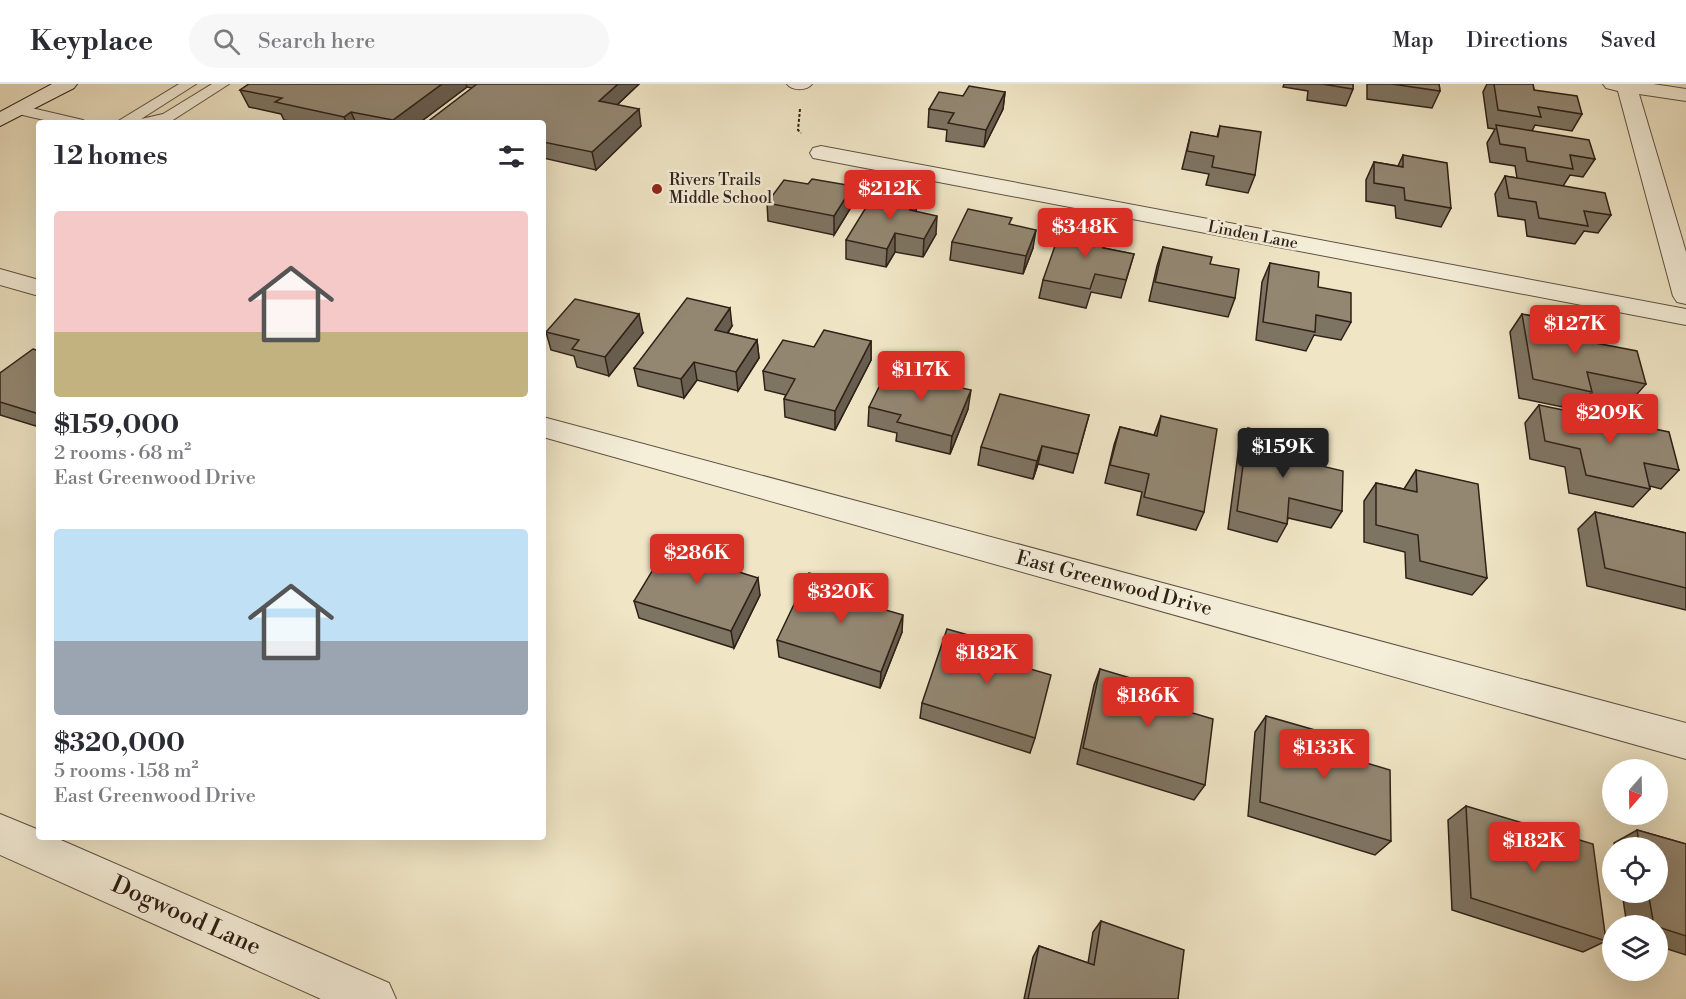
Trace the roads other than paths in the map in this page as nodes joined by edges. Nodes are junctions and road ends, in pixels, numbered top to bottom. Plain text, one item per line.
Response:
1 (67, 84) edge
2 (189, 84) edge
3 (222, 84) edge
4 (1620, 85) edge
5 (1686, 94) edge
6 (19, 110) junction
7 (0, 120) edge
8 (64, 120) edge
9 (128, 120) edge
10 (155, 120) edge
11 (820, 153) road end
12 (0, 277) edge
13 (36, 287) edge
14 (1686, 296) edge
15 (1686, 317) edge
16 (546, 428) edge
17 (1686, 741) edge
18 (0, 834) edge
19 (373, 999) edge

1 - 6 street
2 - 9 lane
3 - 10 lane
4 - 5 street
4 - 14 street
6 - 7 street
6 - 8 lane
11 - 15 street, Linden Lane
12 - 13 street
16 - 17 street, East Greenwood Drive
18 - 19 street, Dogwood Lane

